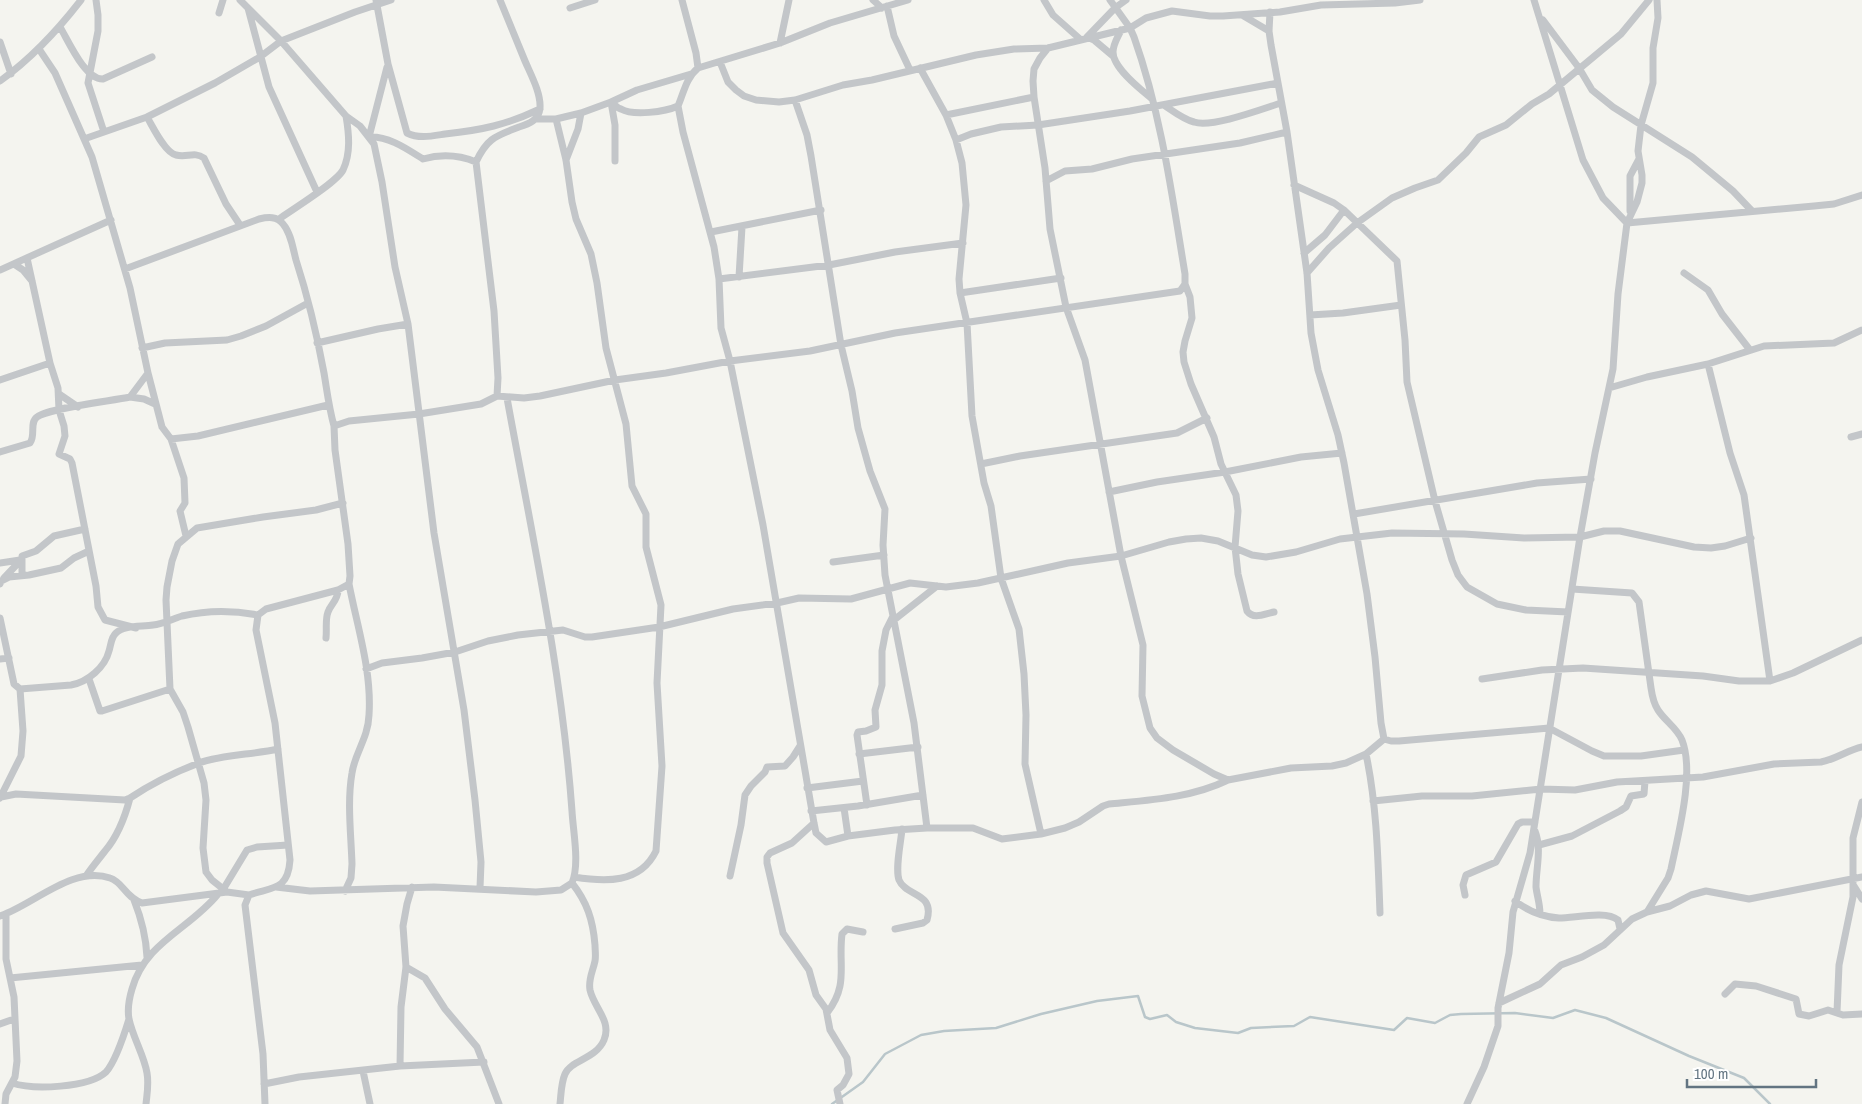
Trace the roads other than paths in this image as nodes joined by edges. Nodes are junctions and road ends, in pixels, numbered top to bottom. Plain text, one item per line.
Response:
1 (81, 0) edge
2 (96, 0) edge
3 (223, 0) edge
4 (240, 0) edge
5 (391, 0) edge
6 (500, 0) edge
7 (595, 0) edge
8 (682, 0) edge
9 (789, 0) edge
10 (873, 0) edge
11 (908, 0) edge
12 (1044, 0) edge
13 (1110, 0) edge
14 (1126, 0) edge
15 (1420, 0) edge
16 (1534, 0) edge
17 (1649, 0) edge
18 (1656, 0) edge
19 (377, 2) edge
20 (884, 7) junction
21 (248, 8) junction
22 (570, 8) dead end
23 (1115, 8) junction
24 (1270, 12) junction
25 (219, 13) dead end
26 (1241, 14) junction
27 (1539, 14) junction
28 (60, 27) junction
29 (1130, 28) junction
30 (1122, 30) junction
31 (1269, 31) junction
32 (1084, 38) junction
33 (281, 41) junction
34 (0, 42) edge
35 (780, 43) junction
36 (1048, 48) junction
37 (39, 49) junction
38 (1114, 56) junction
39 (152, 57) dead end
40 (260, 57) junction
41 (720, 62) junction
42 (388, 64) junction
43 (698, 68) junction
44 (920, 68) junction
45 (1579, 68) junction
46 (910, 70) junction
47 (89, 72) junction
48 (11, 74) junction
49 (691, 74) junction
50 (0, 82) edge
51 (1278, 83) junction
52 (1560, 84) junction
53 (1034, 97) junction
54 (1151, 98) junction
55 (795, 100) junction
56 (611, 102) junction
57 (1281, 103) junction
58 (1164, 105) junction
59 (678, 106) junction
60 (1153, 107) junction
61 (540, 109) junction
62 (581, 113) junction
63 (946, 114) junction
64 (346, 116) junction
65 (147, 117) junction
66 (536, 119) junction
67 (556, 120) junction
68 (1038, 125) junction
69 (1641, 125) junction
70 (104, 132) junction
71 (1287, 132) junction
72 (369, 137) junction
73 (84, 139) junction
74 (956, 140) junction
75 (1165, 154) junction
76 (1639, 159) junction
77 (566, 160) junction
78 (615, 161) dead end
79 (476, 162) junction
80 (1046, 181) junction
81 (1294, 185) junction
82 (317, 192) junction
83 (1862, 195) edge
84 (821, 210) junction
85 (1344, 210) junction
86 (1752, 211) junction
87 (279, 219) junction
88 (111, 220) junction
89 (1628, 220) junction
90 (1357, 223) junction
91 (240, 225) junction
92 (742, 227) junction
93 (711, 232) junction
94 (963, 242) junction
95 (1304, 253) junction
96 (28, 258) junction
97 (14, 264) junction
98 (829, 264) junction
99 (125, 269) junction
100 (0, 270) edge
101 (1684, 272) dead end
102 (1307, 273) junction
103 (738, 277) junction
104 (1061, 278) junction
105 (719, 279) junction
106 (34, 283) junction
107 (1185, 284) junction
108 (960, 293) junction
109 (308, 303) junction
110 (1401, 305) junction
111 (1066, 307) junction
112 (1310, 315) junction
113 (967, 323) junction
114 (408, 324) junction
115 (1862, 330) edge
116 (317, 343) junction
117 (841, 344) junction
118 (142, 348) junction
119 (1750, 350) junction
120 (730, 361) junction
121 (50, 363) junction
122 (1708, 364) junction
123 (148, 373) junction
124 (0, 380) edge
125 (615, 380) junction
126 (1609, 388) junction
127 (59, 394) junction
128 (497, 396) junction
129 (130, 397) junction
130 (507, 398) junction
131 (156, 404) junction
132 (328, 405) junction
133 (79, 407) junction
134 (59, 410) junction
135 (419, 414) junction
136 (1207, 418) junction
137 (334, 426) junction
138 (1862, 434) edge
139 (1851, 436) dead end
140 (171, 440) junction
141 (1101, 445) junction
142 (0, 452) edge
143 (1342, 453) junction
144 (981, 464) junction
145 (1225, 472) junction
146 (1591, 479) junction
147 (1109, 492) junction
148 (1435, 501) junction
149 (343, 503) junction
150 (1354, 514) junction
151 (85, 529) junction
152 (1446, 534) junction
153 (186, 536) junction
154 (1358, 536) junction
155 (1580, 537) junction
156 (1751, 538) junction
157 (1236, 547) junction
158 (89, 551) junction
159 (884, 555) junction
160 (1121, 556) junction
161 (20, 560) junction
162 (833, 562) dead end
163 (0, 563) edge
164 (22, 575) junction
165 (1001, 578) junction
166 (1, 582) edge
167 (349, 584) junction
168 (937, 586) junction
169 (1572, 589) junction
170 (338, 590) junction
171 (887, 590) junction
172 (777, 603) junction
173 (1274, 612) dead end
174 (1568, 612) junction
175 (258, 615) junction
176 (893, 617) junction
177 (0, 618) edge
178 (167, 620) junction
179 (659, 627) junction
180 (136, 628) junction
181 (549, 631) junction
182 (326, 638) dead end
183 (1862, 640) edge
184 (455, 652) junction
185 (9, 658) junction
186 (0, 659) edge
187 (366, 668) junction
188 (1559, 669) junction
189 (1649, 672) junction
190 (89, 678) junction
191 (1482, 679) dead end
192 (1770, 681) junction
193 (20, 689) junction
194 (170, 689) junction
195 (1550, 728) junction
196 (1384, 739) junction
197 (800, 746) junction
198 (918, 747) junction
199 (1862, 747) edge
200 (278, 749) junction
201 (1684, 750) junction
202 (859, 754) junction
203 (1366, 754) junction
204 (199, 763) junction
205 (1685, 779) junction
206 (1228, 780) junction
207 (863, 781) junction
208 (1645, 781) junction
209 (807, 788) junction
210 (1541, 789) junction
211 (923, 795) junction
212 (0, 797) edge
213 (130, 798) junction
214 (1373, 801) junction
215 (1862, 802) edge
216 (867, 805) junction
217 (844, 808) junction
218 (811, 811) junction
219 (814, 823) junction
220 (1535, 826) junction
221 (927, 828) junction
222 (902, 829) junction
223 (1042, 834) junction
224 (848, 836) junction
225 (1862, 836) edge
226 (1853, 838) junction
227 (288, 845) junction
228 (1539, 845) junction
229 (86, 876) junction
230 (730, 876) dead end
231 (1862, 877) edge
232 (573, 880) junction
233 (1854, 882) junction
234 (276, 887) junction
235 (412, 887) junction
236 (480, 888) junction
237 (225, 890) junction
238 (345, 891) junction
239 (218, 894) junction
240 (249, 895) junction
241 (1465, 896) dead end
242 (1862, 899) edge
243 (134, 900) junction
244 (1515, 901) junction
245 (1647, 912) junction
246 (1380, 913) dead end
247 (1540, 914) junction
248 (3, 915) edge
249 (896, 929) dead end
250 (1620, 929) junction
251 (863, 932) dead end
252 (147, 958) junction
253 (142, 965) junction
254 (406, 967) junction
255 (10, 978) junction
256 (1725, 994) dead end
257 (1498, 1005) junction
258 (1837, 1012) junction
259 (826, 1013) junction
260 (1862, 1014) edge
261 (14, 1019) junction
262 (129, 1019) junction
263 (0, 1024) edge
264 (484, 1062) junction
265 (400, 1066) junction
266 (363, 1071) junction
267 (12, 1084) junction
268 (264, 1084) junction
269 (3, 1093) edge
270 (5, 1104) edge
271 (146, 1104) edge
272 (266, 1104) edge
273 (370, 1104) edge
274 (499, 1104) edge
275 (560, 1104) edge
276 (840, 1104) edge
277 (1467, 1104) edge

1 - 28 street
2 - 47 street
3 - 25 street
4 - 21 street
5 - 19 street
6 - 61 street
7 - 22 street
8 - 43 street
9 - 35 street
10 - 20 street
11 - 20 street
12 - 32 street
13 - 23 street
14 - 23 street
15 - 24 street
16 - 27 street
17 - 45 street
18 - 69 street
19 - 33 street
19 - 42 street
20 - 35 street
20 - 46 street
21 - 33 street
21 - 40 street
23 - 29 street
23 - 32 street
24 - 26 street
24 - 31 street
26 - 29 street
26 - 31 street
27 - 45 street
27 - 52 street
28 - 37 street
28 - 47 street
29 - 30 street
29 - 54 street
30 - 32 street
30 - 38 street
31 - 51 street
32 - 36 street
32 - 38 street
33 - 40 street
33 - 64 street
34 - 48 street
35 - 41 street
36 - 44 street
36 - 53 street
37 - 48 street
37 - 73 street
38 - 54 street
39 - 47 street
40 - 65 street
40 - 82 street
41 - 43 street
41 - 55 street
42 - 61 street
42 - 72 street
43 - 49 street
44 - 46 street
44 - 63 street
45 - 52 street
45 - 69 street
46 - 55 street
47 - 70 street
48 - 50 street
49 - 56 street
49 - 59 street
51 - 57 street
51 - 58 street
52 - 89 street
52 - 90 street
53 - 63 street
53 - 68 street
54 - 60 street
55 - 84 street
56 - 59 street
56 - 62 street
56 - 78 street
57 - 58 street
57 - 71 street
58 - 60 street
59 - 93 street
60 - 68 street
60 - 75 street
61 - 66 street
62 - 67 street
62 - 77 street
63 - 74 street
64 - 72 street
64 - 82 street
65 - 70 street
65 - 91 street
66 - 67 street
66 - 79 street
67 - 77 street
68 - 74 street
68 - 80 street
69 - 76 street
69 - 86 street
70 - 73 street
71 - 75 street
71 - 81 street
72 - 79 street
72 - 114 street
73 - 88 street
74 - 94 street
75 - 80 street
75 - 107 street
76 - 89 street
76 - 89 street
77 - 125 street
79 - 128 street
80 - 104 street
81 - 85 street
81 - 95 street
82 - 87 street
83 - 86 street
84 - 92 street
84 - 98 street
85 - 90 street
85 - 95 street
86 - 89 street
87 - 91 street
87 - 109 street
88 - 96 street
88 - 99 street
89 - 126 street
90 - 102 street
90 - 110 street
91 - 99 street
92 - 93 street
92 - 103 street
93 - 105 street
94 - 98 street
94 - 108 street
95 - 102 street
96 - 97 street
96 - 106 street
97 - 100 street
97 - 106 street
98 - 103 street
98 - 117 street
99 - 118 street
101 - 119 street
102 - 112 street
103 - 105 street
104 - 108 street
104 - 111 street
105 - 120 street
106 - 121 street
107 - 111 street
107 - 136 street
108 - 113 street
109 - 116 street
109 - 118 street
110 - 112 street
110 - 148 street
111 - 113 street
111 - 141 street
112 - 143 street
113 - 117 street
113 - 144 street
114 - 116 street
114 - 135 street
115 - 119 street
116 - 132 street
117 - 120 street
117 - 159 street
118 - 123 street
119 - 122 street
120 - 125 street
120 - 172 street
121 - 124 street
121 - 127 street
122 - 126 street
122 - 156 street
123 - 129 street
123 - 131 street
125 - 130 street
125 - 179 street
126 - 146 street
127 - 133 street
127 - 134 street
128 - 130 street
128 - 135 street
129 - 131 street
129 - 133 street
130 - 181 street
131 - 140 street
132 - 137 street
132 - 140 street
133 - 134 street
134 - 142 street
134 - 151 street
135 - 137 street
135 - 184 street
136 - 141 street
136 - 145 street
137 - 149 street
138 - 139 street
140 - 153 street
141 - 144 street
141 - 147 street
143 - 145 street
143 - 150 street
144 - 165 street
145 - 147 street
145 - 157 street
146 - 148 street
146 - 155 street
147 - 160 street
148 - 150 street
148 - 152 street
149 - 153 street
149 - 167 street
150 - 154 street
151 - 158 street
151 - 161 street
152 - 154 street
152 - 155 street
152 - 174 street
153 - 178 street
154 - 157 street
154 - 196 street
155 - 156 street
155 - 169 street
156 - 192 street
157 - 160 street
157 - 173 street
158 - 164 street
158 - 180 street
159 - 162 street
159 - 171 street
160 - 165 street
160 - 206 street
161 - 163 street
161 - 164 street
161 - 166 street
164 - 166 street
165 - 168 street
165 - 223 street
167 - 170 street
167 - 187 street
168 - 171 street
168 - 176 street
169 - 174 street
169 - 189 street
170 - 175 street
170 - 182 street
171 - 172 street
171 - 176 street
172 - 179 street
172 - 197 street
174 - 188 street
175 - 178 street
175 - 200 street
176 - 198 street
176 - 202 street
177 - 185 street
178 - 180 street
178 - 194 street
179 - 181 street
179 - 232 street
180 - 190 street
181 - 184 street
181 - 232 street
183 - 192 street
184 - 187 street
184 - 236 street
185 - 186 street
185 - 193 street
187 - 238 street
188 - 189 street
188 - 191 street
188 - 195 street
189 - 192 street
189 - 201 street
190 - 193 street
190 - 194 street
193 - 212 street
194 - 204 street
195 - 196 street
195 - 201 street
195 - 210 street
196 - 203 street
197 - 209 street
197 - 230 street
198 - 202 street
198 - 211 street
199 - 205 street
200 - 204 street
200 - 227 street
201 - 205 street
202 - 207 street
203 - 206 street
203 - 214 street
204 - 213 street
204 - 237 street
205 - 208 street
205 - 245 street
206 - 223 street
207 - 209 street
207 - 216 street
208 - 210 street
208 - 228 street
209 - 218 street
210 - 214 street
210 - 220 street
211 - 216 street
211 - 221 street
212 - 213 street
213 - 229 street
214 - 246 street
215 - 226 street
216 - 217 street
217 - 218 street
217 - 224 street
218 - 219 street
219 - 224 street
219 - 259 street
220 - 228 street
220 - 241 street
220 - 244 street
221 - 222 street
221 - 223 street
222 - 224 street
222 - 249 street
225 - 226 street
226 - 233 street
227 - 234 street
227 - 237 street
228 - 247 street
229 - 243 street
229 - 248 street
231 - 233 street
232 - 236 street
232 - 275 street
233 - 242 street
233 - 245 street
233 - 258 street
234 - 238 street
234 - 240 street
235 - 236 street
235 - 238 street
235 - 254 street
237 - 239 street
237 - 240 street
239 - 243 street
239 - 252 street
240 - 268 street
243 - 252 street
244 - 247 street
244 - 257 street
245 - 250 street
247 - 250 street
248 - 255 street
250 - 257 street
251 - 259 street
252 - 253 street
253 - 255 street
253 - 262 street
254 - 264 street
254 - 265 street
255 - 261 street
256 - 258 street
257 - 277 street
258 - 260 street
259 - 276 street
261 - 263 street
261 - 267 street
262 - 267 street
262 - 271 street
264 - 265 street
264 - 274 street
265 - 266 street
266 - 268 street
266 - 273 street
267 - 269 street
268 - 272 street
269 - 270 street

